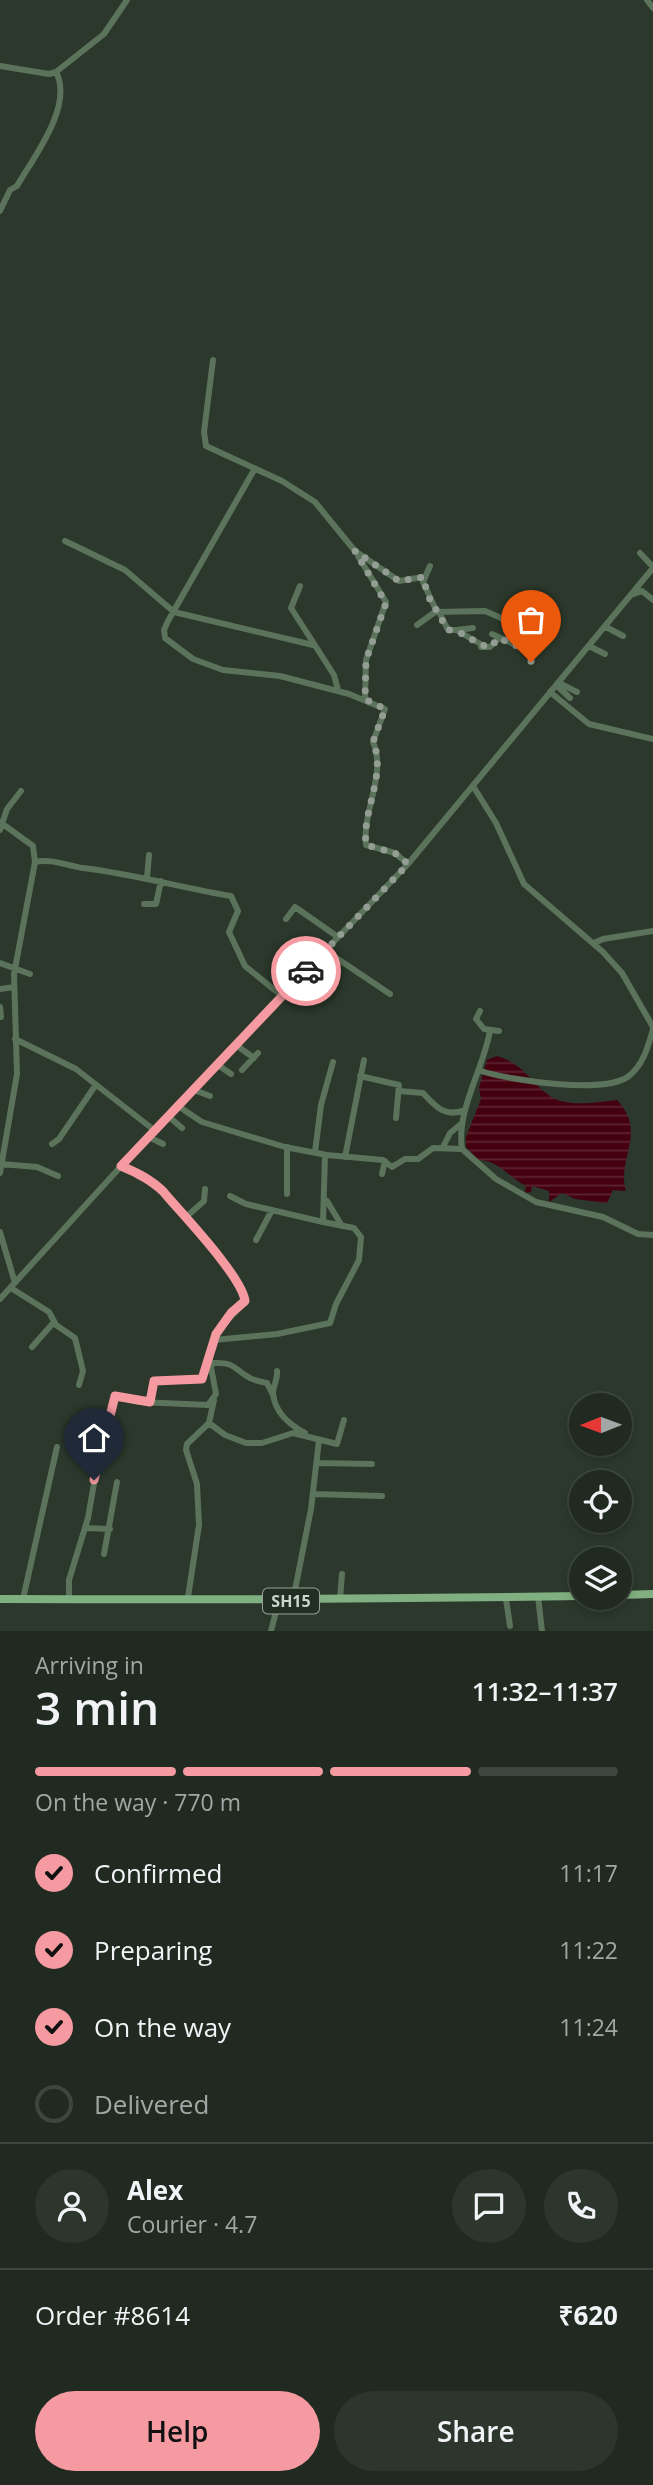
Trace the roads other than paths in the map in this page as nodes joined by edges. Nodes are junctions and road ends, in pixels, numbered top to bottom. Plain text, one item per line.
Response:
1 (127, 0) edge
2 (648, 0) edge
3 (653, 8) edge
4 (0, 66) edge
5 (56, 72) junction
6 (0, 211) edge
7 (213, 360) dead end
8 (254, 470) junction
9 (65, 541) dead end
10 (355, 551) junction
11 (640, 553) dead end
12 (430, 566) dead end
13 (653, 567) edge
14 (423, 577) junction
15 (300, 586) dead end
16 (630, 596) junction
17 (652, 604) edge
18 (174, 612) junction
19 (438, 612) junction
20 (417, 625) dead end
21 (606, 627) junction
22 (473, 628) dead end
23 (456, 630) junction
24 (528, 636) dead end
25 (623, 636) dead end
26 (538, 642) dead end
27 (313, 645) junction
28 (589, 646) junction
29 (531, 652) junction
30 (605, 654) dead end
31 (531, 662) dead end
32 (556, 686) junction
33 (338, 690) junction
34 (550, 692) junction
35 (577, 692) dead end
36 (570, 698) dead end
37 (365, 699) junction
38 (653, 739) edge
39 (473, 786) junction
40 (21, 791) dead end
41 (1, 825) edge
42 (149, 855) dead end
43 (35, 862) junction
44 (408, 864) junction
45 (147, 878) junction
46 (161, 881) junction
47 (144, 904) dead end
48 (286, 919) dead end
49 (653, 931) edge
50 (338, 937) junction
51 (594, 943) junction
52 (326, 951) junction
53 (0, 963) edge
54 (15, 969) junction
55 (30, 974) dead end
56 (14, 987) junction
57 (0, 989) edge
58 (390, 994) dead end
59 (282, 996) junction
60 (0, 1007) edge
61 (480, 1011) dead end
62 (1, 1017) edge
63 (653, 1028) edge
64 (489, 1031) junction
65 (499, 1031) dead end
66 (15, 1040) junction
67 (236, 1045) junction
68 (364, 1060) dead end
69 (333, 1062) dead end
70 (218, 1065) junction
71 (242, 1070) dead end
72 (481, 1071) junction
73 (232, 1074) dead end
74 (360, 1076) junction
75 (95, 1086) junction
76 (194, 1090) junction
77 (399, 1091) junction
78 (210, 1096) dead end
79 (178, 1106) junction
80 (465, 1110) junction
81 (168, 1116) junction
82 (396, 1118) dead end
83 (461, 1124) junction
84 (182, 1128) dead end
85 (154, 1130) junction
86 (149, 1137) junction
87 (52, 1144) dead end
88 (163, 1144) dead end
89 (287, 1147) junction
90 (443, 1147) junction
91 (2, 1148) edge
92 (462, 1149) junction
93 (315, 1152) junction
94 (325, 1154) junction
95 (345, 1157) junction
96 (385, 1161) junction
97 (1, 1164) edge
98 (121, 1166) junction
99 (0, 1173) edge
100 (382, 1174) dead end
101 (58, 1176) dead end
102 (205, 1189) dead end
103 (287, 1194) dead end
104 (230, 1196) dead end
105 (325, 1198) junction
106 (272, 1210) junction
107 (186, 1218) junction
108 (323, 1222) junction
109 (342, 1226) junction
110 (0, 1232) edge
111 (653, 1235) edge
112 (256, 1240) dead end
113 (13, 1285) junction
114 (0, 1299) edge
115 (54, 1322) junction
116 (214, 1340) junction
117 (32, 1347) dead end
118 (278, 1371) dead end
119 (79, 1385) dead end
120 (274, 1397) junction
121 (214, 1400) junction
122 (150, 1402) junction
123 (344, 1420) dead end
124 (209, 1423) junction
125 (309, 1437) junction
126 (319, 1440) junction
127 (57, 1447) dead end
128 (317, 1463) junction
129 (372, 1464) dead end
130 (117, 1482) dead end
131 (313, 1494) junction
132 (382, 1496) dead end
133 (85, 1528) junction
134 (110, 1529) junction
135 (104, 1554) dead end
136 (342, 1574) dead end
137 (653, 1594) edge
138 (632, 1595) edge
139 (538, 1596) junction
140 (569, 1596) edge
141 (188, 1597) junction
142 (0, 1599) edge
143 (23, 1599) junction
144 (69, 1599) junction
145 (340, 1599) junction
146 (506, 1599) junction
147 (279, 1600) junction
148 (293, 1601) junction
149 (510, 1626) dead end
150 (271, 1631) edge
151 (542, 1631) edge

1 - 5 street
2 - 3 street
4 - 5 street
5 - 6 street
7 - 8 street
8 - 10 street
8 - 18 street
9 - 18 street
10 - 14 street
10 - 37 street
11 - 13 street
12 - 14 street
13 - 16 street
14 - 19 street
15 - 27 street
16 - 17 street
16 - 21 street
18 - 27 street
18 - 33 street
19 - 20 street
19 - 23 street
19 - 24 street
21 - 25 street
21 - 28 street
22 - 23 street
23 - 29 street
26 - 29 street
27 - 33 street
28 - 30 street
28 - 32 street
29 - 31 street
32 - 34 street
32 - 35 street
32 - 36 street
33 - 37 street
34 - 38 street
34 - 39 street
37 - 44 street
39 - 44 street
39 - 51 street
40 - 41 street
41 - 43 street
42 - 45 street
43 - 45 street
43 - 54 street
44 - 50 street
45 - 46 street
46 - 47 street
46 - 59 street
48 - 50 street
49 - 51 street
50 - 52 street
51 - 63 street
52 - 58 street
52 - 59 street
53 - 54 street
54 - 55 street
54 - 56 street
56 - 57 street
56 - 66 street
59 - 67 street
60 - 62 street
61 - 64 street
63 - 72 street
64 - 65 street
64 - 72 street
66 - 75 street
66 - 91 street
67 - 70 street
67 - 71 street
68 - 74 street
69 - 93 street
70 - 73 street
70 - 76 street
72 - 80 street
74 - 77 street
74 - 95 street
75 - 85 street
75 - 87 street
76 - 78 street
76 - 79 street
77 - 80 street
77 - 82 street
79 - 81 street
79 - 89 street
80 - 83 street
81 - 84 street
81 - 85 street
83 - 90 street
83 - 92 street
85 - 86 street
86 - 88 street
86 - 98 street
89 - 93 street
89 - 103 street
90 - 92 street
90 - 96 street
91 - 97 street
92 - 111 street
93 - 94 street
94 - 95 street
94 - 105 street
95 - 96 street
96 - 100 street
97 - 99 street
97 - 101 street
98 - 107 street
98 - 113 street
102 - 107 street
104 - 106 street
105 - 108 street
105 - 109 street
106 - 108 street
106 - 112 street
107 - 116 street
108 - 109 street
109 - 116 street
110 - 113 street
113 - 114 street
113 - 115 street
115 - 117 street
115 - 119 street
116 - 122 street
118 - 120 street
120 - 121 street
120 - 125 street
121 - 122 street
121 - 124 street
122 - 133 street
123 - 126 street
124 - 125 street
124 - 141 street
125 - 126 street
126 - 128 street
127 - 143 street
128 - 129 street
128 - 131 street
130 - 134 street
131 - 132 street
131 - 148 street
133 - 134 street
133 - 144 street
134 - 135 street
136 - 145 street
137 - 138 main road
139 - 140 main road, SH15
139 - 146 main road, SH15
139 - 151 street
141 - 144 main road, SH15
141 - 147 main road, SH15
142 - 143 main road, SH15
143 - 144 main road, SH15
145 - 146 main road, SH15
145 - 148 main road, SH15
146 - 149 street
147 - 148 main road, SH15
147 - 150 street

